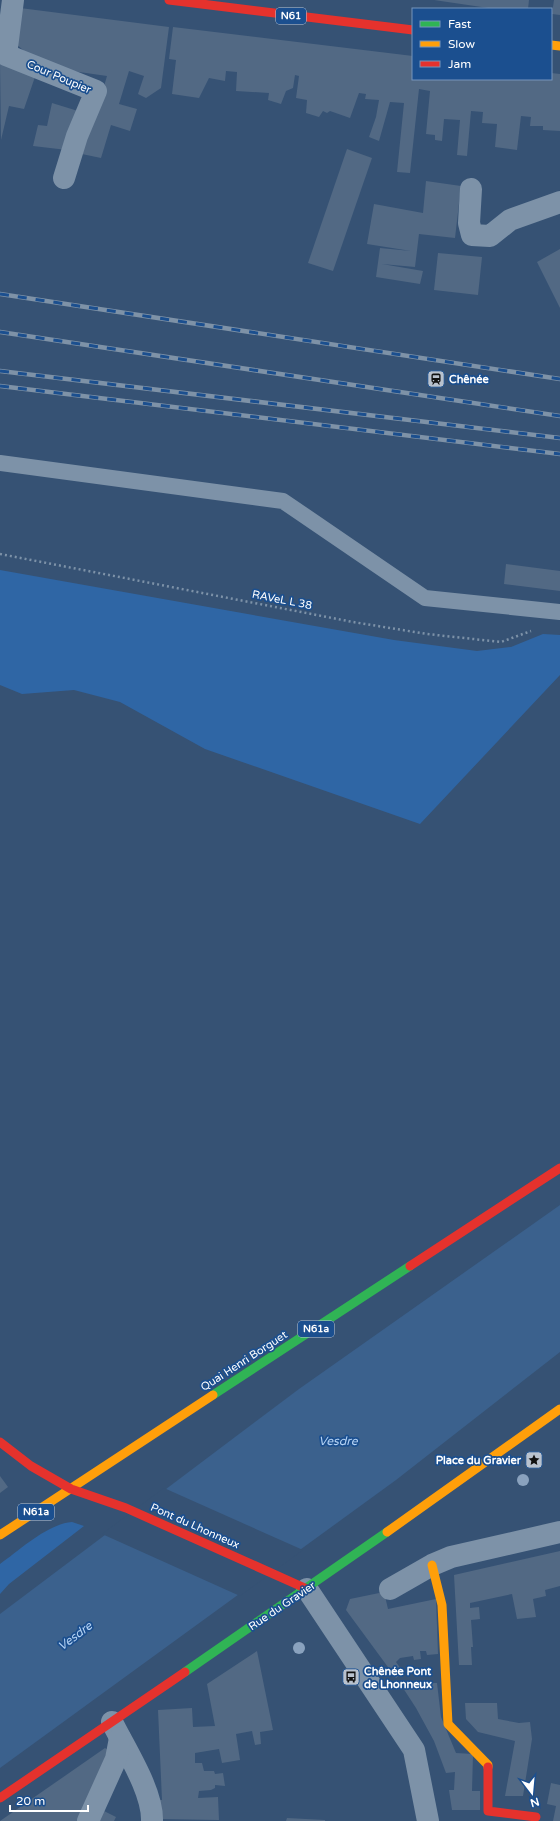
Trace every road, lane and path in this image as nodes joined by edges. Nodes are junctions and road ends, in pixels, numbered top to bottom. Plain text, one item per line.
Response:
1 (13, 0) edge
2 (169, 0) edge
3 (412, 30) edge
4 (3, 54) edge
5 (64, 178) dead end
6 (471, 189) dead end
7 (560, 202) edge
8 (0, 464) edge
9 (0, 554) edge
10 (560, 612) edge
11 (535, 630) dead end
12 (560, 1168) edge
13 (560, 1409) edge
14 (0, 1442) edge
15 (71, 1489) junction
16 (560, 1532) edge
17 (0, 1535) edge
18 (432, 1565) junction
19 (307, 1589) junction
20 (390, 1589) dead end
21 (116, 1730) junction
22 (0, 1798) edge
23 (536, 1817) dead end
24 (88, 1821) edge
25 (152, 1821) edge
26 (428, 1821) edge

1 - 4 street, Cour Poupier
2 - 3 street, N61
4 - 5 street, Cour Poupier
6 - 7 street
8 - 10 lane
9 - 11 path, RAVeL L 38
12 - 15 street, Quai Henri Borguet / N61a
13 - 19 street, Rue du Gravier
14 - 15 street, Pont du Lhonneux
15 - 17 street, Quai Henri Borguet / N61a
15 - 19 street, Pont du Lhonneux
16 - 18 street
18 - 20 street
18 - 23 street
19 - 21 street, Rue du Gravier
19 - 26 street
21 - 22 street, Rue du Gravier
21 - 24 street
21 - 25 street

